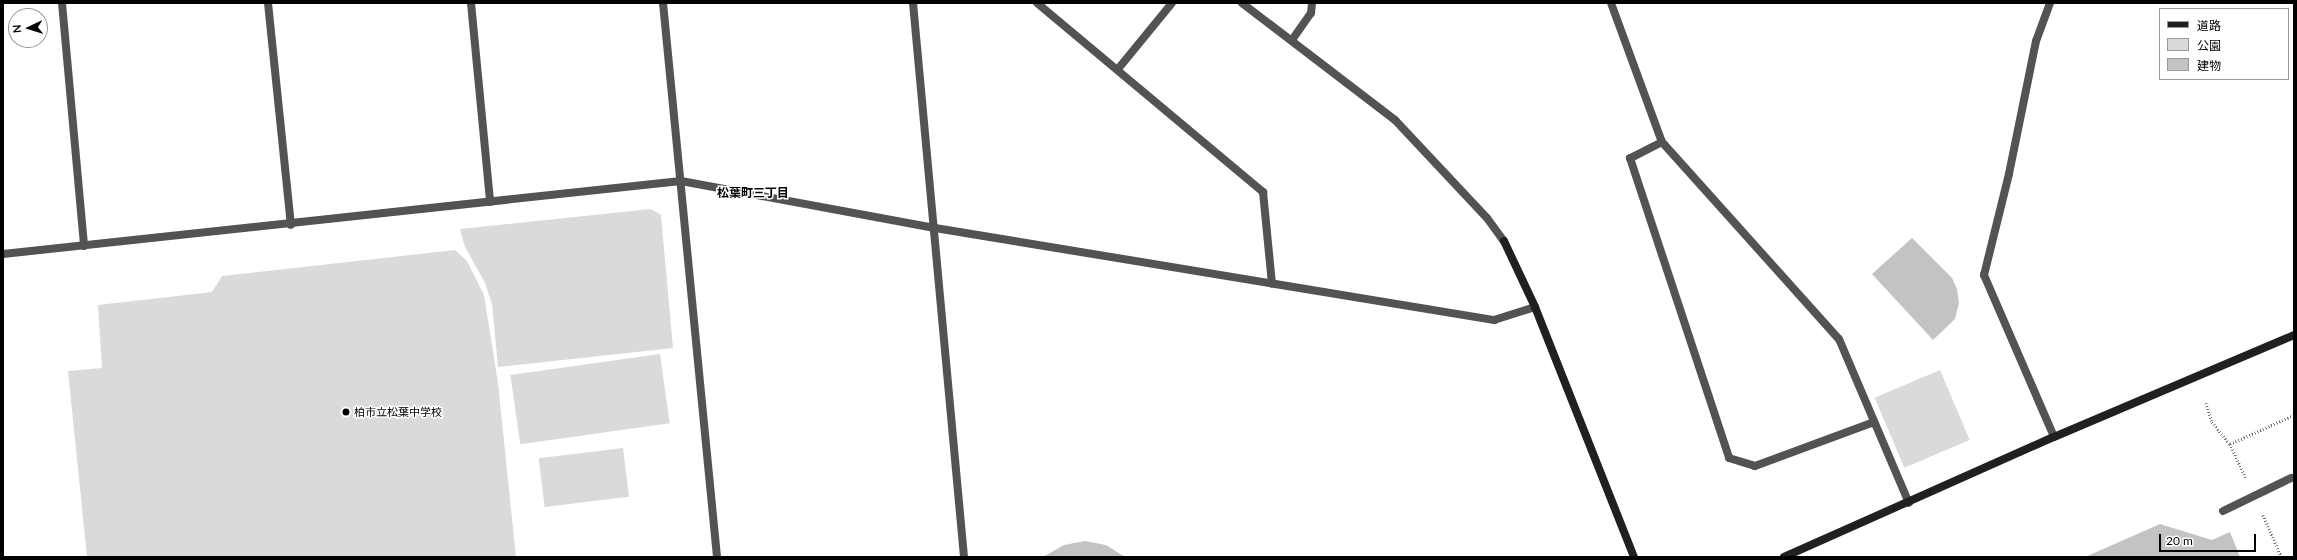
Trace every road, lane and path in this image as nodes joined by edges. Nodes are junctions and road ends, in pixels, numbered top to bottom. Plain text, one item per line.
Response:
1 (62, 3) edge
2 (268, 3) edge
3 (471, 3) edge
4 (663, 3) edge
5 (913, 3) edge
6 (1037, 3) edge
7 (1172, 3) edge
8 (1242, 3) edge
9 (1312, 3) edge
10 (1611, 3) edge
11 (2050, 3) edge
12 (1292, 40) junction
13 (1118, 69) junction
14 (1662, 142) junction
15 (682, 181) junction
16 (490, 202) junction
17 (291, 225) junction
18 (935, 228) junction
19 (84, 246) junction
20 (3, 254) edge
21 (1272, 284) junction
22 (1535, 307) junction
23 (2294, 335) edge
24 (2206, 403) dead end
25 (2294, 415) edge
26 (1874, 422) junction
27 (2054, 437) junction
28 (2230, 444) junction
29 (2291, 478) dead end
30 (2254, 496) junction
31 (1909, 503) junction
32 (2223, 510) dead end
33 (717, 557) edge
34 (964, 557) edge
35 (1634, 557) edge
36 (1784, 557) edge
37 (2282, 557) edge

1 - 19 street
2 - 17 street
3 - 16 street
4 - 15 street
5 - 18 street
6 - 13 street
7 - 13 street
8 - 12 street
9 - 12 street
10 - 14 street
11 - 27 street
12 - 22 street
13 - 21 street
14 - 26 street
14 - 26 street
15 - 16 street
15 - 18 street
15 - 33 street
16 - 17 street
17 - 19 street
18 - 21 street
18 - 34 street
19 - 20 street
21 - 22 street
22 - 35 street
23 - 27 street
24 - 28 path
25 - 28 path
26 - 31 street
27 - 31 street
28 - 30 path
29 - 30 street
30 - 32 street
30 - 37 path
31 - 36 street

